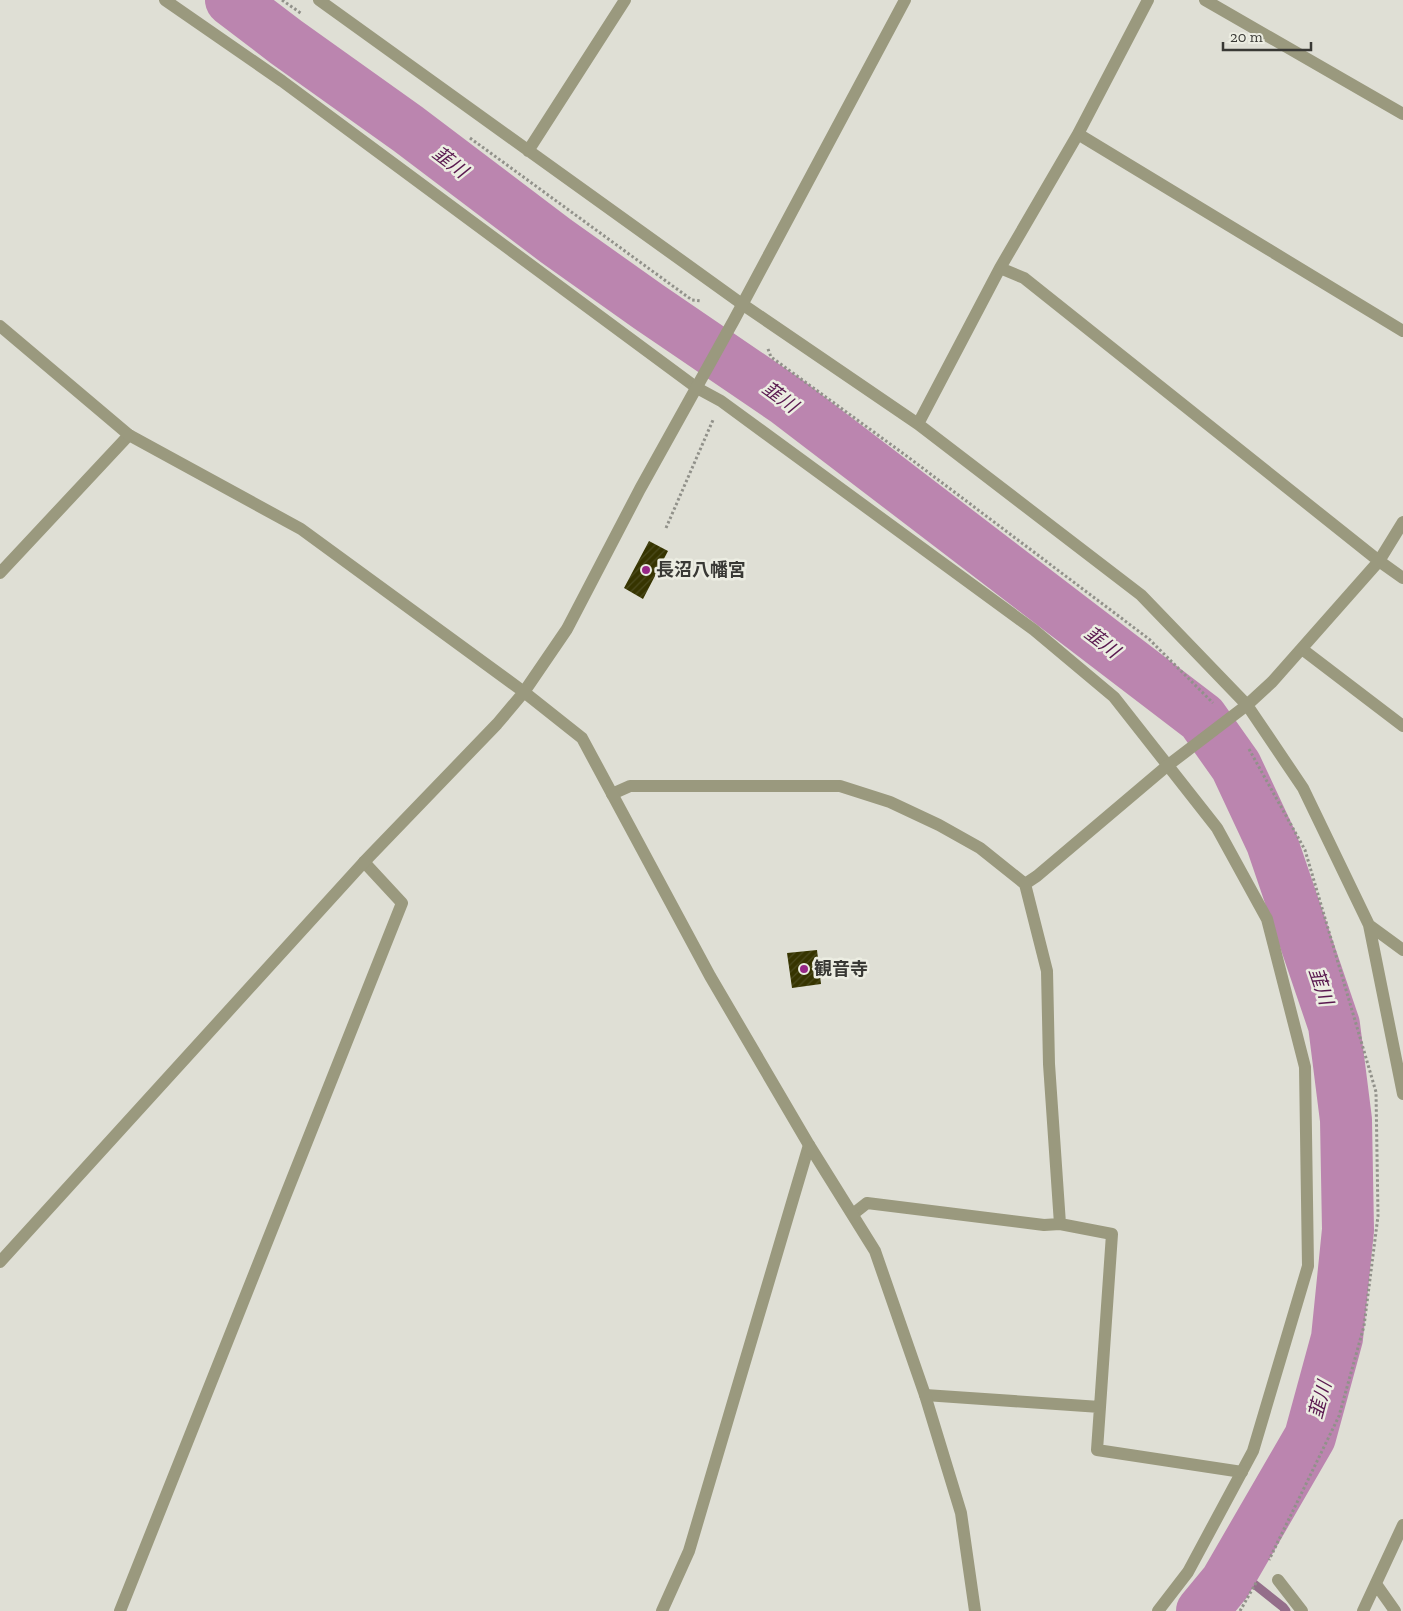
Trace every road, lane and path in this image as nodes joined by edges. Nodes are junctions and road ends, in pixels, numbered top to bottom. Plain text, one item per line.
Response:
1 (165, 0) edge
2 (282, 0) edge
3 (319, 0) edge
4 (625, 0) edge
5 (905, 0) edge
6 (1148, 0) edge
7 (1205, 0) edge
8 (306, 18) dead end
9 (1403, 114) edge
10 (1078, 134) junction
11 (467, 136) dead end
12 (528, 151) junction
13 (1000, 268) junction
14 (738, 312) junction
15 (0, 326) edge
16 (1403, 332) edge
17 (768, 348) dead end
18 (700, 383) junction
19 (721, 402) junction
20 (918, 424) junction
21 (129, 435) junction
22 (1403, 522) edge
23 (666, 528) dead end
24 (1379, 560) junction
25 (0, 573) edge
26 (1403, 578) edge
27 (1302, 649) junction
28 (524, 692) junction
29 (1247, 705) junction
30 (1219, 706) dead end
31 (1403, 726) edge
32 (1248, 748) dead end
33 (1173, 763) junction
34 (612, 794) junction
35 (364, 862) junction
36 (1025, 884) junction
37 (1369, 925) junction
38 (1403, 950) edge
39 (1403, 1094) edge
40 (809, 1145) junction
41 (853, 1214) junction
42 (1060, 1224) junction
43 (0, 1262) edge
44 (925, 1395) junction
45 (1100, 1407) junction
46 (1242, 1472) junction
47 (1403, 1526) edge
48 (1266, 1566) dead end
49 (1261, 1574) dead end
50 (1278, 1580) dead end
51 (1376, 1584) junction
52 (120, 1611) edge
53 (662, 1611) edge
54 (975, 1611) edge
55 (1158, 1611) edge
56 (1240, 1611) edge
57 (1302, 1611) edge
58 (1364, 1611) edge
59 (1395, 1611) edge

1 - 18 street
2 - 8 path
3 - 12 street
4 - 12 street
5 - 14 street
6 - 10 street
7 - 9 street
10 - 13 street
10 - 16 street
11 - 14 path
12 - 14 street
13 - 20 street
13 - 24 street
14 - 18 street
14 - 20 street
15 - 21 street
17 - 30 path
18 - 19 street
18 - 28 street
19 - 23 path
19 - 33 street
20 - 29 street
21 - 25 street
21 - 28 street
22 - 24 street
24 - 26 street
24 - 27 street
27 - 29 street
27 - 31 street
28 - 34 street
28 - 35 street
29 - 33 street
29 - 37 street
32 - 48 path
33 - 36 street
33 - 46 street
34 - 36 street
34 - 40 street
35 - 43 street
35 - 52 street
36 - 42 street
37 - 38 street
37 - 39 street
40 - 41 street
40 - 53 street
41 - 42 street
41 - 44 street
42 - 45 street
44 - 45 street
44 - 54 street
45 - 46 street
46 - 55 street
47 - 51 street
49 - 56 path
50 - 57 street
51 - 58 street
51 - 59 street

